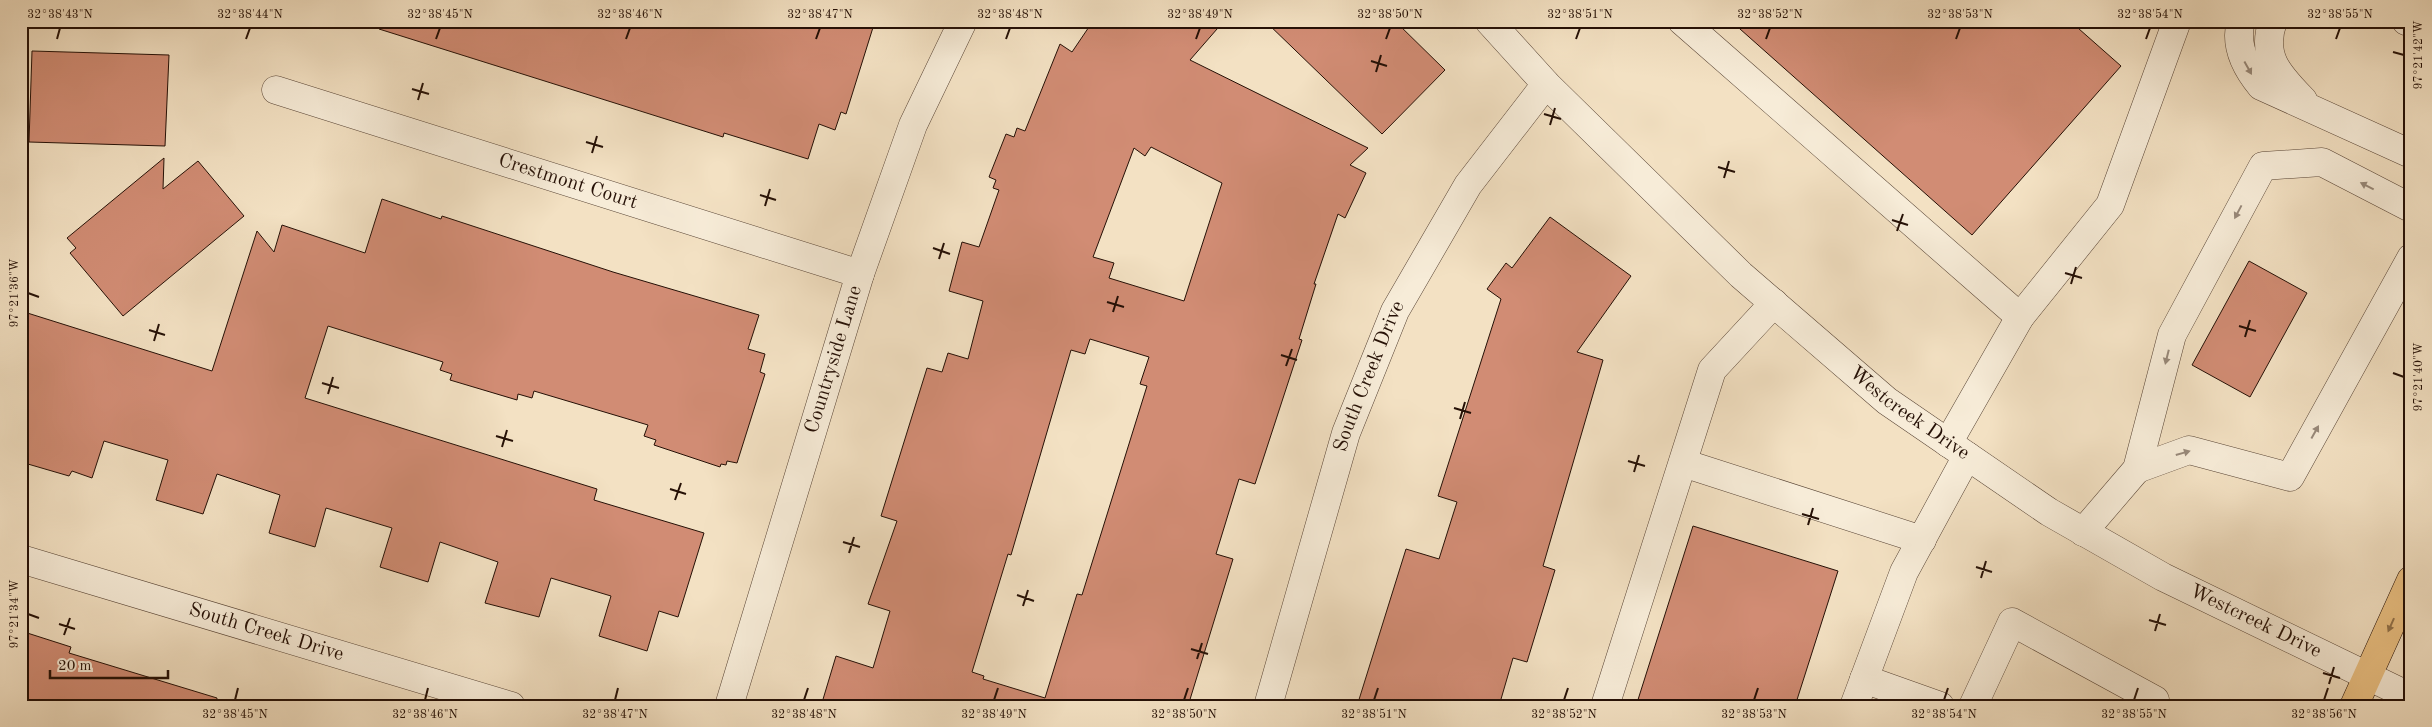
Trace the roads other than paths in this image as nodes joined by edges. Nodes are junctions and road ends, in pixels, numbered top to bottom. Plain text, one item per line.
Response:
1 (964, 21) edge
2 (1489, 21) edge
3 (1682, 21) edge
4 (2177, 21) edge
5 (2241, 21) edge
6 (2273, 21) edge
7 (2406, 21) edge
8 (2411, 24) edge
9 (1546, 84) junction
10 (276, 90) dead end
11 (2312, 109) junction
12 (2411, 154) edge
13 (2411, 208) edge
14 (2411, 258) edge
15 (860, 274) junction
16 (1774, 303) junction
17 (2020, 317) junction
18 (1958, 449) junction
19 (1683, 463) junction
20 (2137, 469) junction
21 (2084, 532) junction
22 (1922, 540) junction
23 (21, 559) edge
24 (2411, 580) edge
25 (2368, 677) junction
26 (1864, 679) junction
27 (2411, 697) edge
28 (511, 706) edge
29 (729, 706) edge
30 (1268, 706) edge
31 (1605, 706) edge
32 (1854, 706) edge
33 (1940, 706) edge
34 (1973, 706) edge
35 (2152, 706) edge
36 (2354, 706) edge

1 - 15 street, Countryside Lane
2 - 9 street, Westcreek Drive
3 - 17 street
4 - 17 street
5 -> 11 street
6 - 11 street
7 - 8 street
9 - 16 street, Westcreek Drive
9 - 30 street, South Creek Drive
10 - 15 street, Crestmont Court
11 - 12 street
13 -> 20 street
20 -> 14 street
15 - 29 street, Countryside Lane
16 - 18 street, Westcreek Drive
16 - 19 street
17 - 18 street
18 - 21 street, Westcreek Drive
18 - 22 street
19 - 22 street
19 - 31 street
20 - 21 street
21 - 25 street, Westcreek Drive
22 - 26 street
23 - 28 street, South Creek Drive
24 -> 25 main road
25 - 27 street, Westcreek Drive
25 - 36 main road
26 - 32 street
26 - 33 street
34 - 35 street

